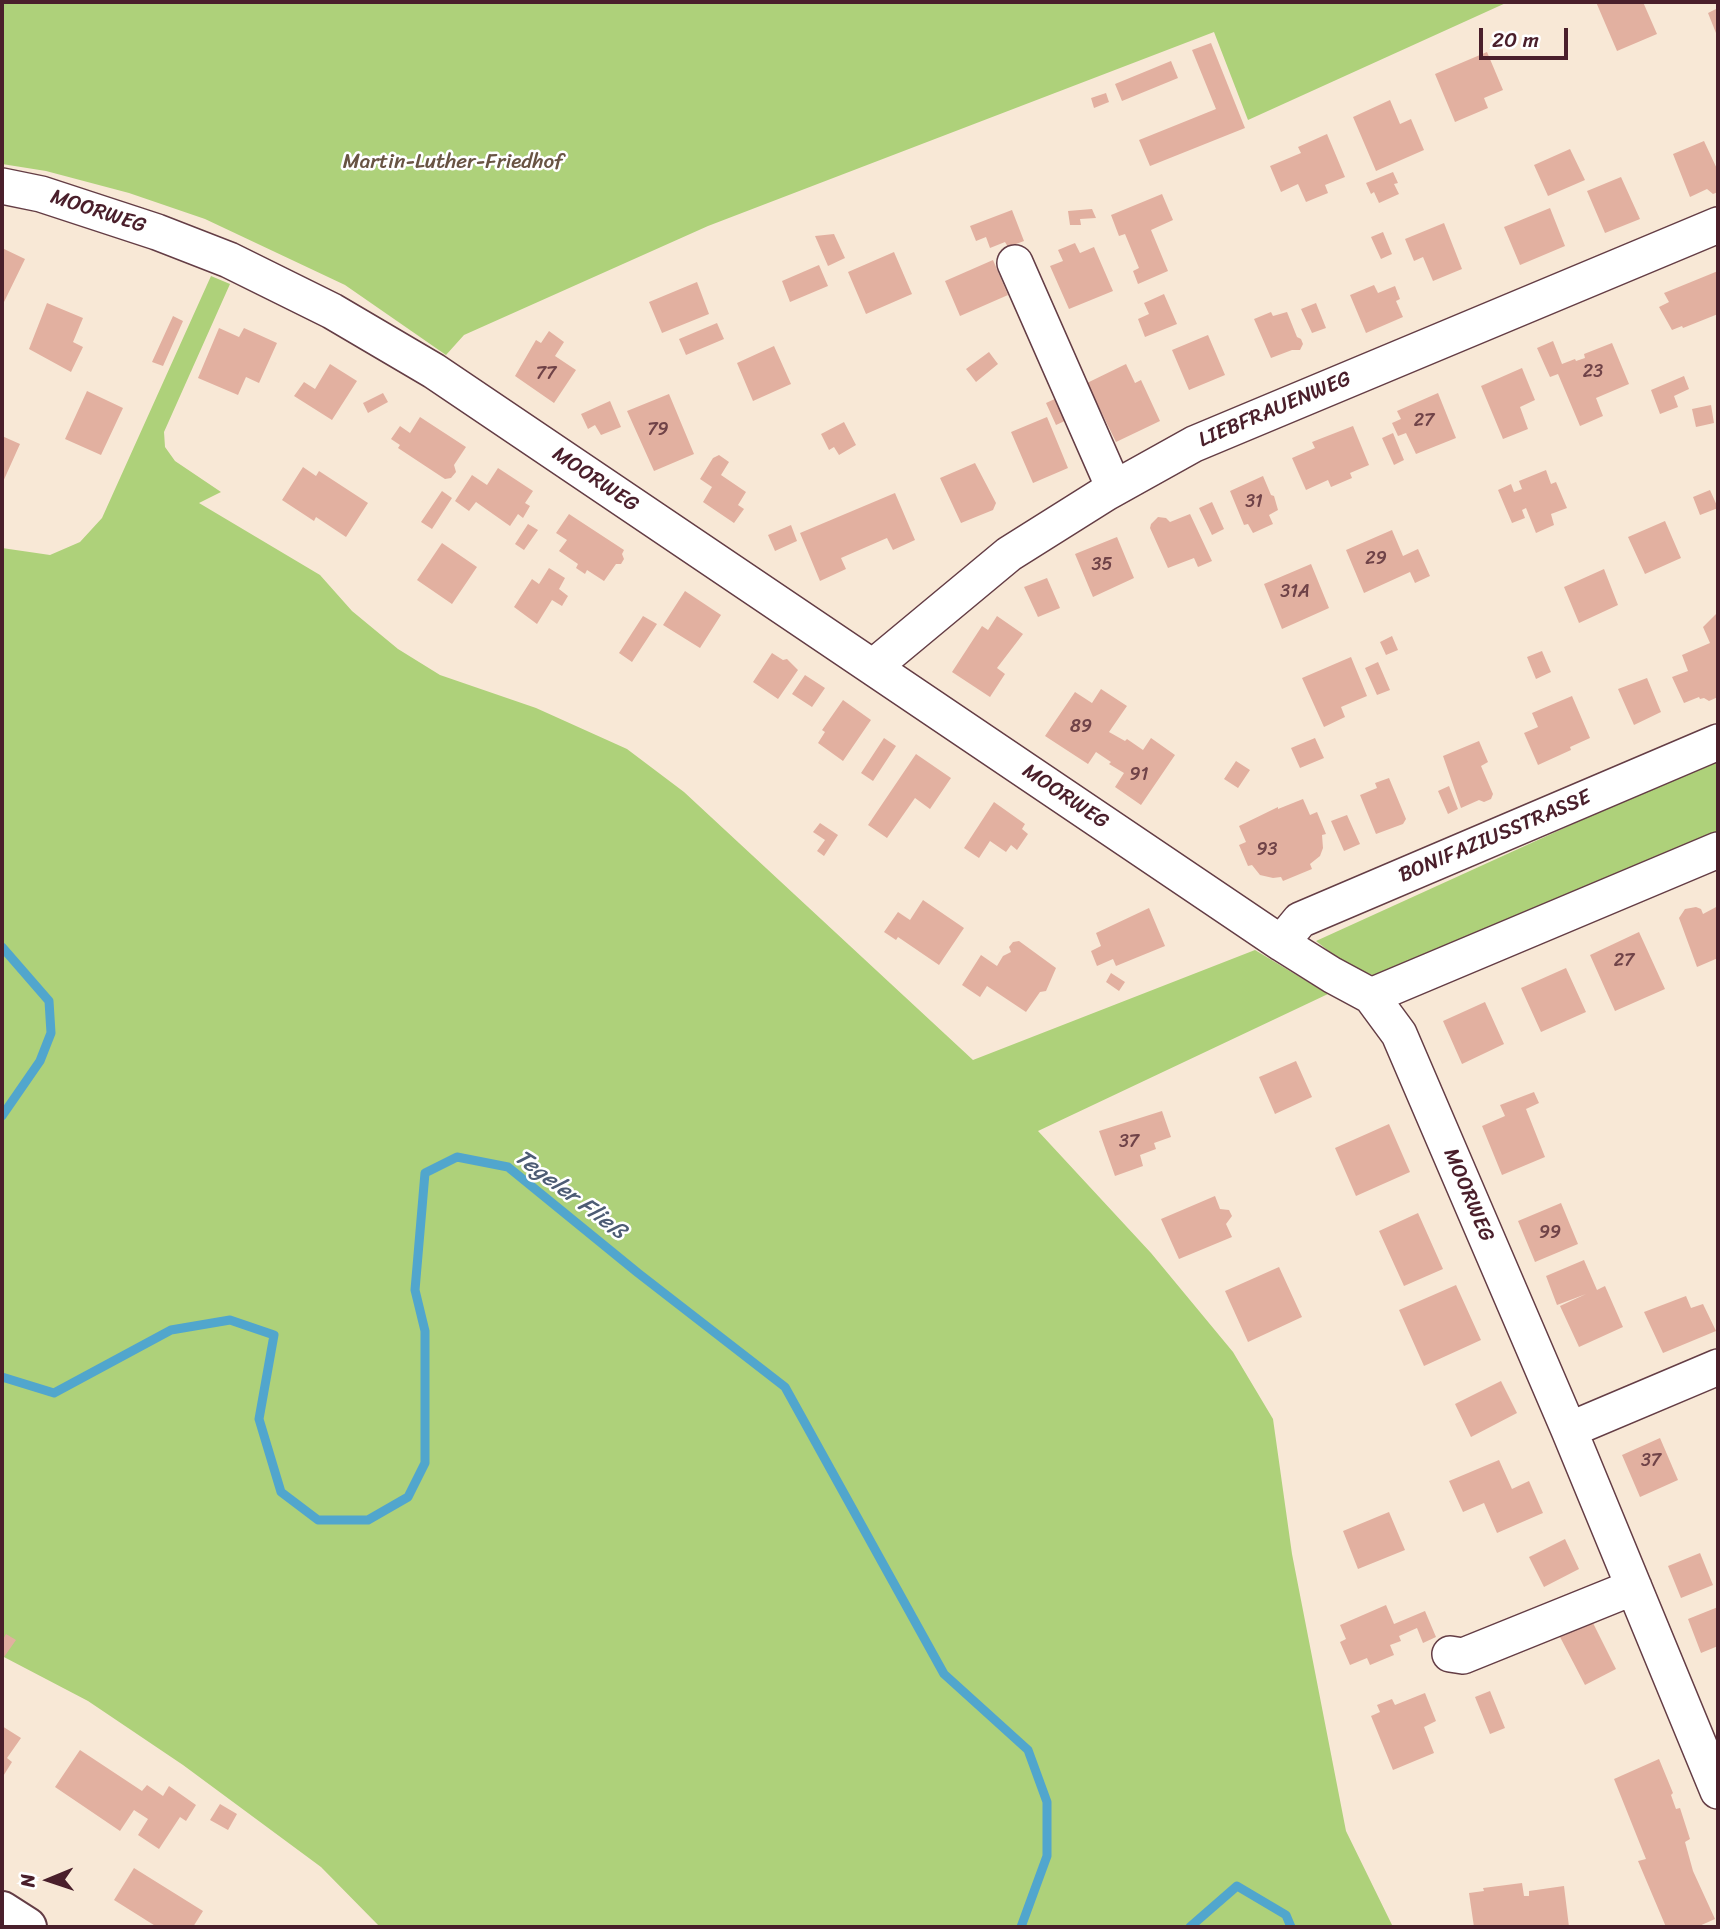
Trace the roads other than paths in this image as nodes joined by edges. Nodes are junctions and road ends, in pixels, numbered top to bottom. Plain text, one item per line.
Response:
1 (2, 186) edge
2 (1718, 225) edge
3 (1015, 263) dead end
4 (1114, 488) junction
5 (873, 667) junction
6 (1718, 741) edge
7 (1718, 850) edge
8 (1280, 943) junction
9 (1371, 996) junction
10 (1718, 1367) edge
11 (1569, 1430) junction
12 (1634, 1587) junction
13 (1450, 1654) dead end
14 (1718, 1791) edge
15 (2, 1911) edge
16 (27, 1927) edge

1 - 5 street, MOORWEG
2 - 4 street, LIEBFRAUENWEG
3 - 4 street
4 - 5 street, LIEBFRAUENWEG
5 - 8 street, MOORWEG
6 - 8 street, BONIFAZIUSSTRASSE
7 - 9 street
8 - 9 street, MOORWEG
9 - 11 street, MOORWEG
10 - 11 street
11 - 12 street, MOORWEG
12 - 13 street
12 - 14 street, MOORWEG
15 - 16 main road

